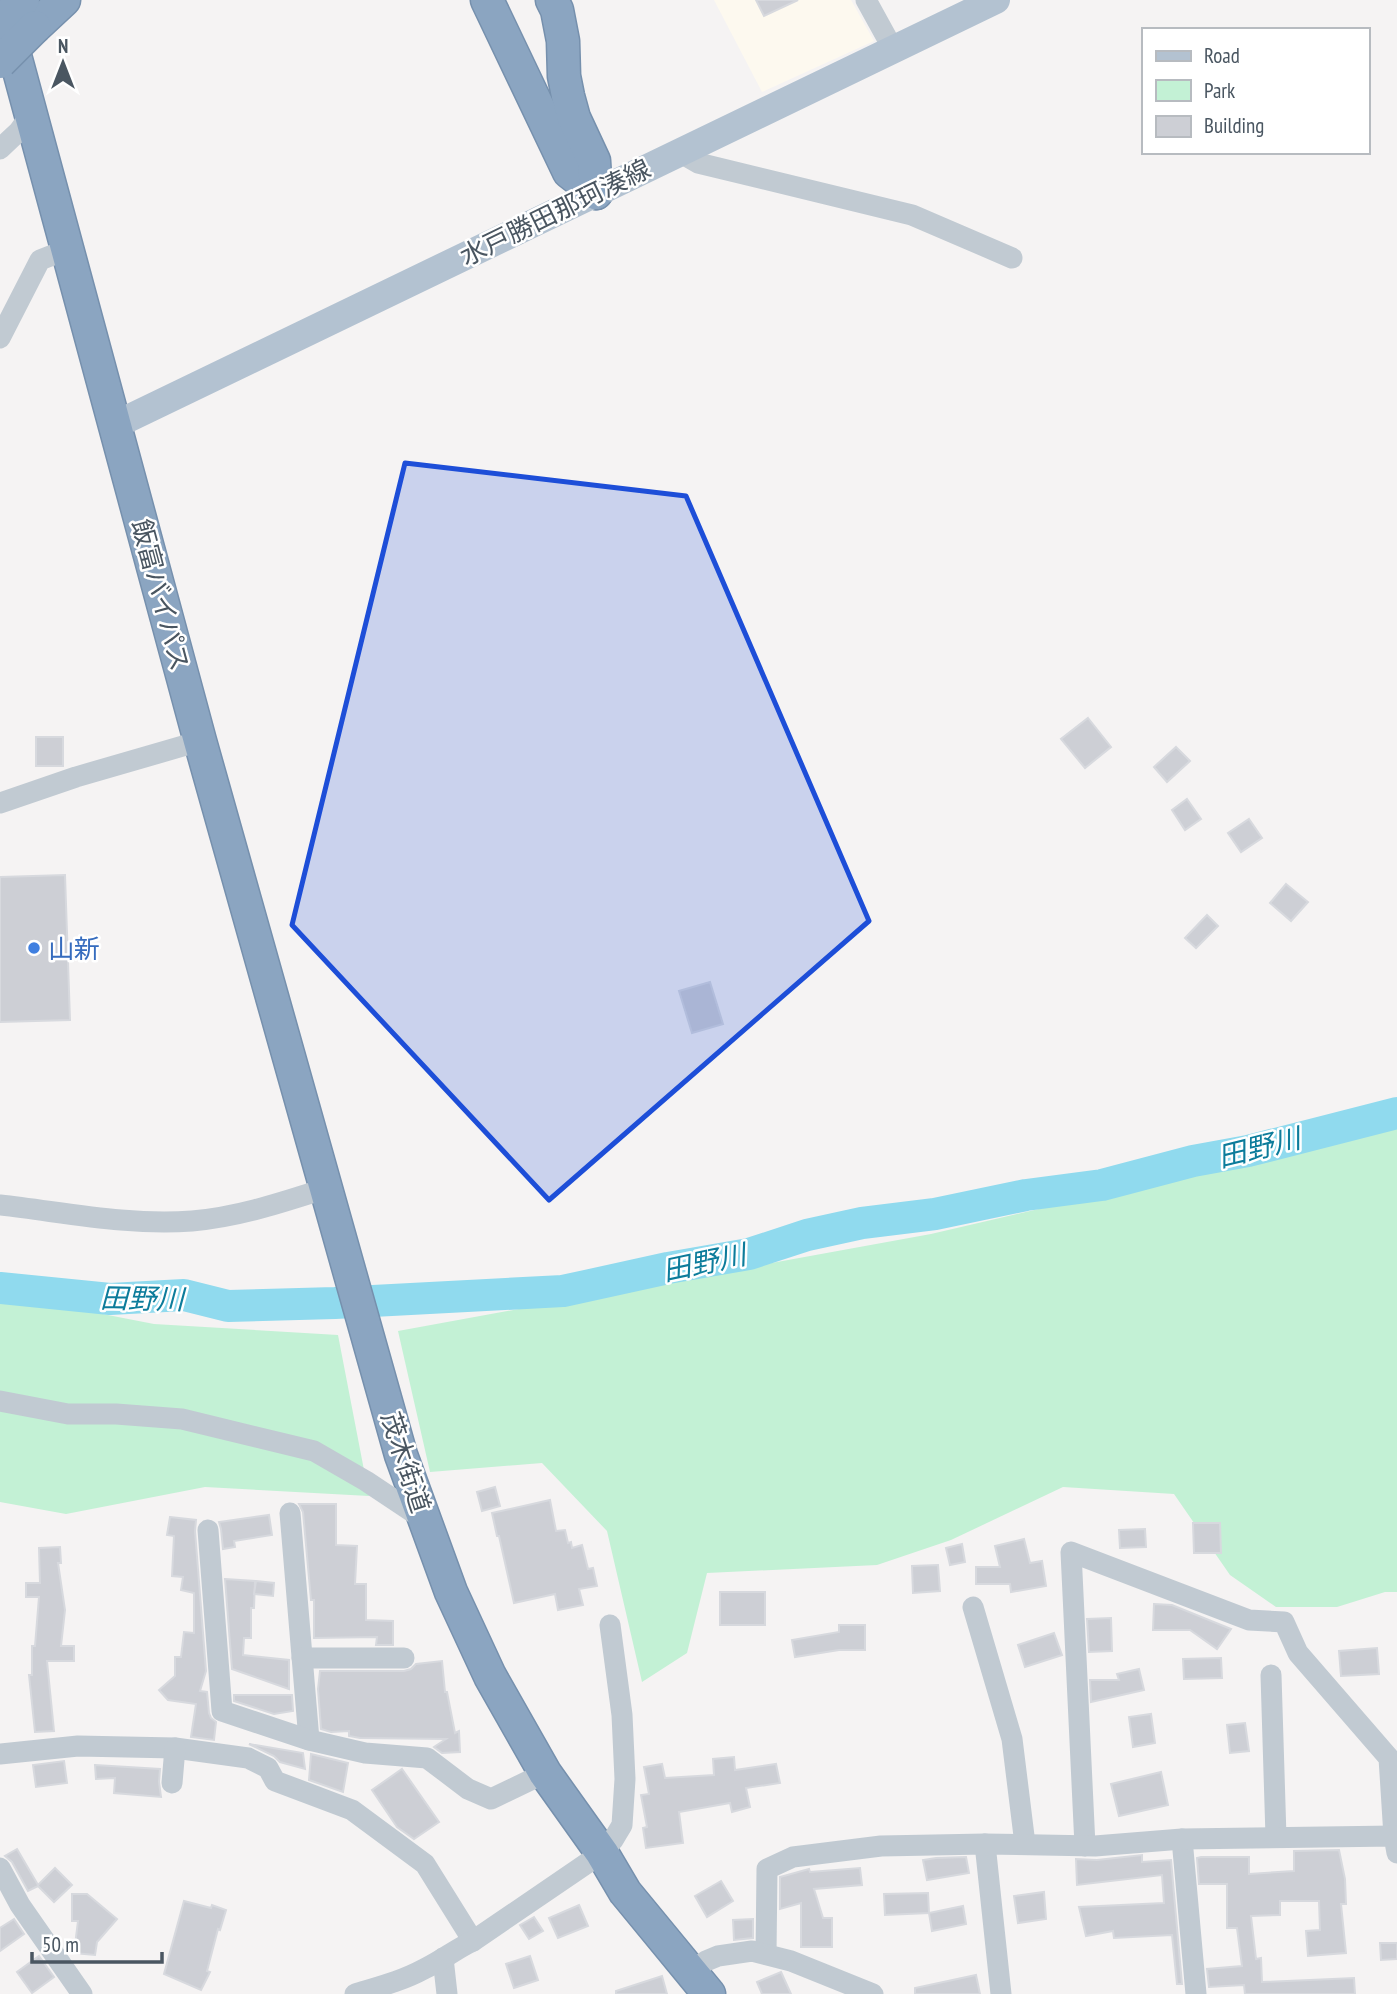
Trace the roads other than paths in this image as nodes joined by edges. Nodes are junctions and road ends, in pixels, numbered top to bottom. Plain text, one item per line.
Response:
1 (0, 0) edge
2 (64, 0) edge
3 (552, 0) edge
4 (866, 0) edge
5 (996, 0) edge
6 (490, 4) edge
7 (29, 14) edge
8 (0, 23) edge
9 (893, 49) junction
10 (0, 62) edge
11 (31, 114) junction
12 (0, 149) edge
13 (679, 152) junction
14 (596, 193) junction
15 (68, 249) junction
16 (1012, 258) dead end
17 (0, 338) edge
18 (115, 425) junction
19 (200, 741) junction
20 (0, 803) edge
21 (327, 1188) junction
22 (0, 1205) edge
23 (0, 1401) edge
24 (290, 1513) dead end
25 (424, 1518) junction
26 (208, 1530) dead end
27 (973, 1607) dead end
28 (610, 1625) dead end
29 (302, 1658) junction
30 (404, 1658) dead end
31 (1271, 1675) dead end
32 (309, 1740) junction
33 (175, 1748) junction
34 (0, 1754) edge
35 (545, 1773) junction
36 (172, 1783) dead end
37 (1276, 1838) junction
38 (1182, 1839) junction
39 (985, 1844) junction
40 (1025, 1844) junction
41 (1395, 1844) edge
42 (1085, 1846) junction
43 (601, 1853) junction
44 (0, 1868) edge
45 (473, 1941) junction
46 (766, 1954) junction
47 (443, 1958) junction
48 (700, 1983) edge
49 (82, 1994) edge
50 (355, 1994) edge
51 (447, 1994) edge
52 (873, 1994) edge
53 (1001, 1994) edge
54 (1196, 1994) edge

1 - 11 highway, 飯富バイパス
2 - 7 highway
3 - 14 highway
4 - 9 street
5 - 9 main road, 水戸勝田那珂湊線
6 - 14 highway
7 - 8 highway, bridge
7 - 10 highway, bridge
9 - 13 main road, 水戸勝田那珂湊線
11 - 12 street
11 - 15 highway, 飯富バイパス
13 - 14 main road, 水戸勝田那珂湊線
13 - 16 street
14 - 18 main road, 水戸勝田那珂湊線
15 - 17 street
15 - 18 highway, 飯富バイパス
18 - 19 highway, 飯富バイパス
19 - 20 street
19 - 21 highway, 飯富バイパス
21 - 22 street
21 - 25 highway, 茂木街道
23 - 25 street
24 - 29 street
25 - 35 highway, 茂木街道
26 - 32 street
27 - 40 street
28 - 43 street
29 - 30 street
29 - 32 street
31 - 37 street
32 - 35 street
33 - 34 street
33 - 36 street
33 - 45 street
35 - 43 highway, 茂木街道
37 - 38 street
37 - 41 street
38 - 42 street
38 - 54 street
39 - 40 street
39 - 46 street
39 - 53 street
40 - 42 street
41 - 42 street
43 - 45 street
43 - 48 highway, 茂木街道
44 - 49 street
45 - 47 street
46 - 48 street
46 - 52 street
47 - 50 street
47 - 51 street

